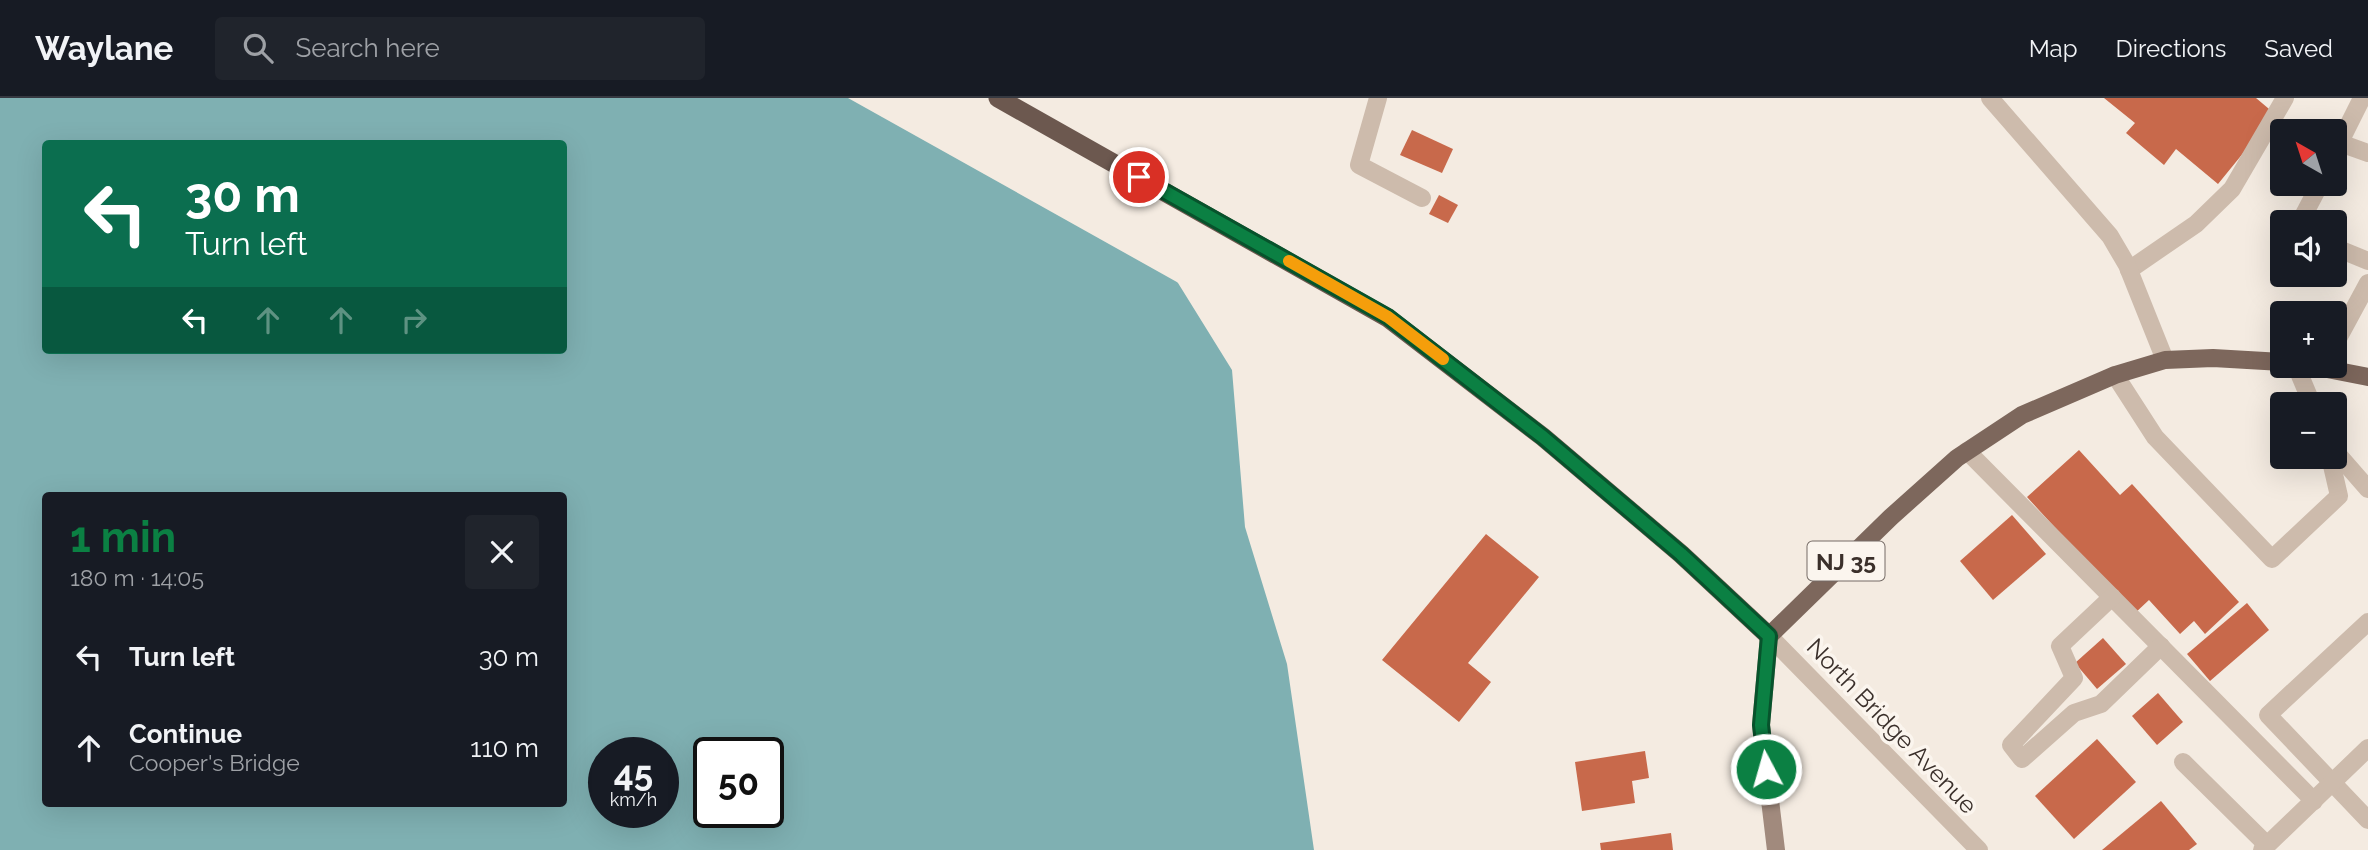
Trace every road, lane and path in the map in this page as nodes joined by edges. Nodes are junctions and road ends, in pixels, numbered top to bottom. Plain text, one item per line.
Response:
1 (998, 98) edge
2 (1378, 98) edge
3 (1990, 98) edge
4 (2285, 98) edge
5 (2362, 98) edge
6 (2347, 128) edge
7 (2347, 150) edge
8 (2368, 153) edge
9 (1422, 198) dead end
10 (2347, 252) edge
11 (2368, 261) edge
12 (2129, 270) junction
13 (2368, 284) edge
14 (2347, 322) edge
15 (2165, 360) junction
16 (2270, 361) edge
17 (2347, 372) edge
18 (2115, 375) junction
19 (2368, 377) edge
20 (1967, 451) junction
21 (2347, 465) edge
22 (2333, 469) edge
23 (2368, 489) edge
24 (2112, 597) junction
25 (2368, 622) edge
26 (1769, 636) junction
27 (2161, 646) junction
28 (2368, 748) edge
29 (2183, 762) dead end
30 (2333, 783) junction
31 (2314, 801) junction
32 (2368, 820) edge
33 (2265, 847) edge
34 (1776, 850) edge
35 (1979, 850) edge

1 - 26 highway
2 - 9 street
3 - 12 street
4 - 12 street
5 - 6 street
7 - 8 street
10 - 11 street
12 - 15 street
13 - 14 street
15 - 16 main road, NJ 35
15 - 18 main road, NJ 35
17 - 19 main road
18 - 20 main road, NJ 35
18 - 22 street
20 - 24 street
20 - 26 main road, NJ 35
21 - 23 street
24 - 27 street
24 - 27 street
25 - 30 street
26 - 34 main road
26 - 35 street, North Bridge Avenue
27 - 31 street
28 - 30 street
29 - 33 street
30 - 31 street
30 - 32 street
31 - 33 street

